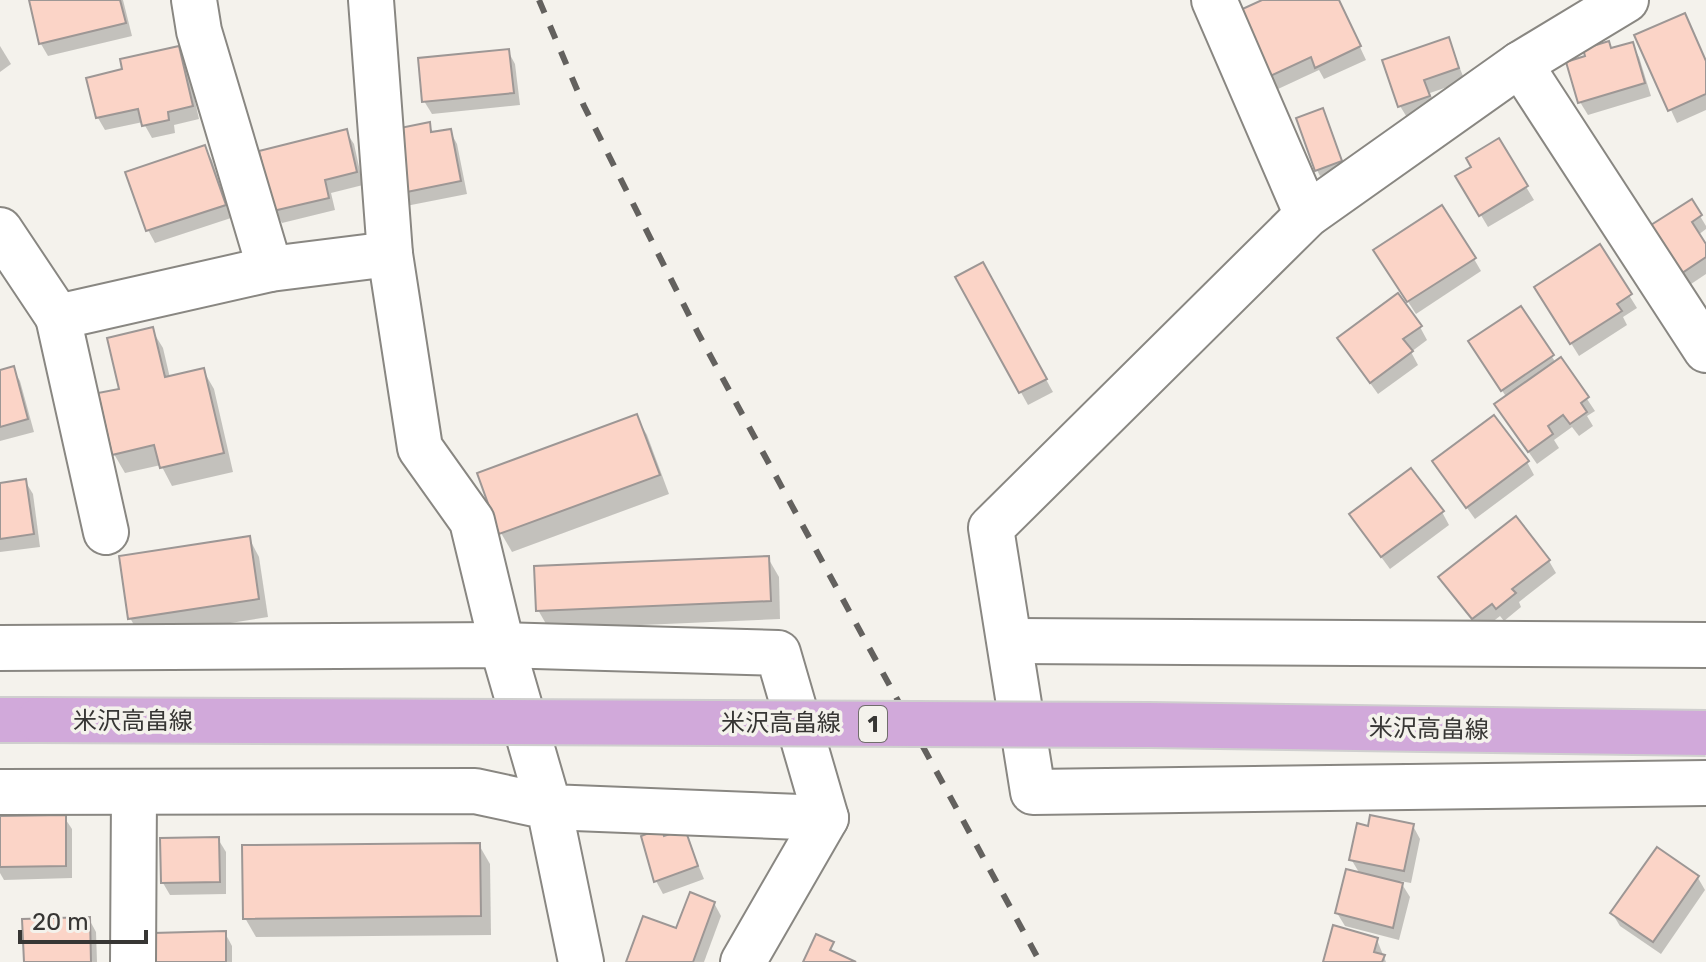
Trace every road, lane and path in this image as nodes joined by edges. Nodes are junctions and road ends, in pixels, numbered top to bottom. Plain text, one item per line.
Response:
1 (194, 0) edge
2 (371, 0) edge
3 (1214, 0) edge
4 (1626, 0) edge
5 (1520, 64) junction
6 (1307, 215) junction
7 (0, 230) edge
8 (390, 254) junction
9 (270, 269) junction
10 (58, 317) junction
11 (1706, 350) edge
12 (106, 532) dead end
13 (1010, 641) junction
14 (502, 645) junction
15 (1706, 645) edge
16 (0, 648) edge
17 (20, 720) edge
18 (1706, 733) edge
19 (1706, 783) edge
20 (0, 792) edge
21 (134, 793) junction
22 (549, 807) junction
23 (826, 818) junction
24 (133, 962) edge
25 (581, 962) edge
26 (743, 962) edge

1 - 9 street
2 - 8 street
3 - 6 street
4 - 5 street
5 - 6 street
5 - 11 street
6 - 13 street
7 - 10 street
8 - 9 street
8 - 14 street
9 - 10 street
10 - 12 street
13 - 15 street
13 - 19 street
14 - 16 street
14 - 22 street
14 - 23 street
17 - 18 main road, 米沢高畠線 / 1, bridge
20 - 21 street
21 - 22 street
21 - 24 street
22 - 23 street
22 - 25 street
23 - 26 street

